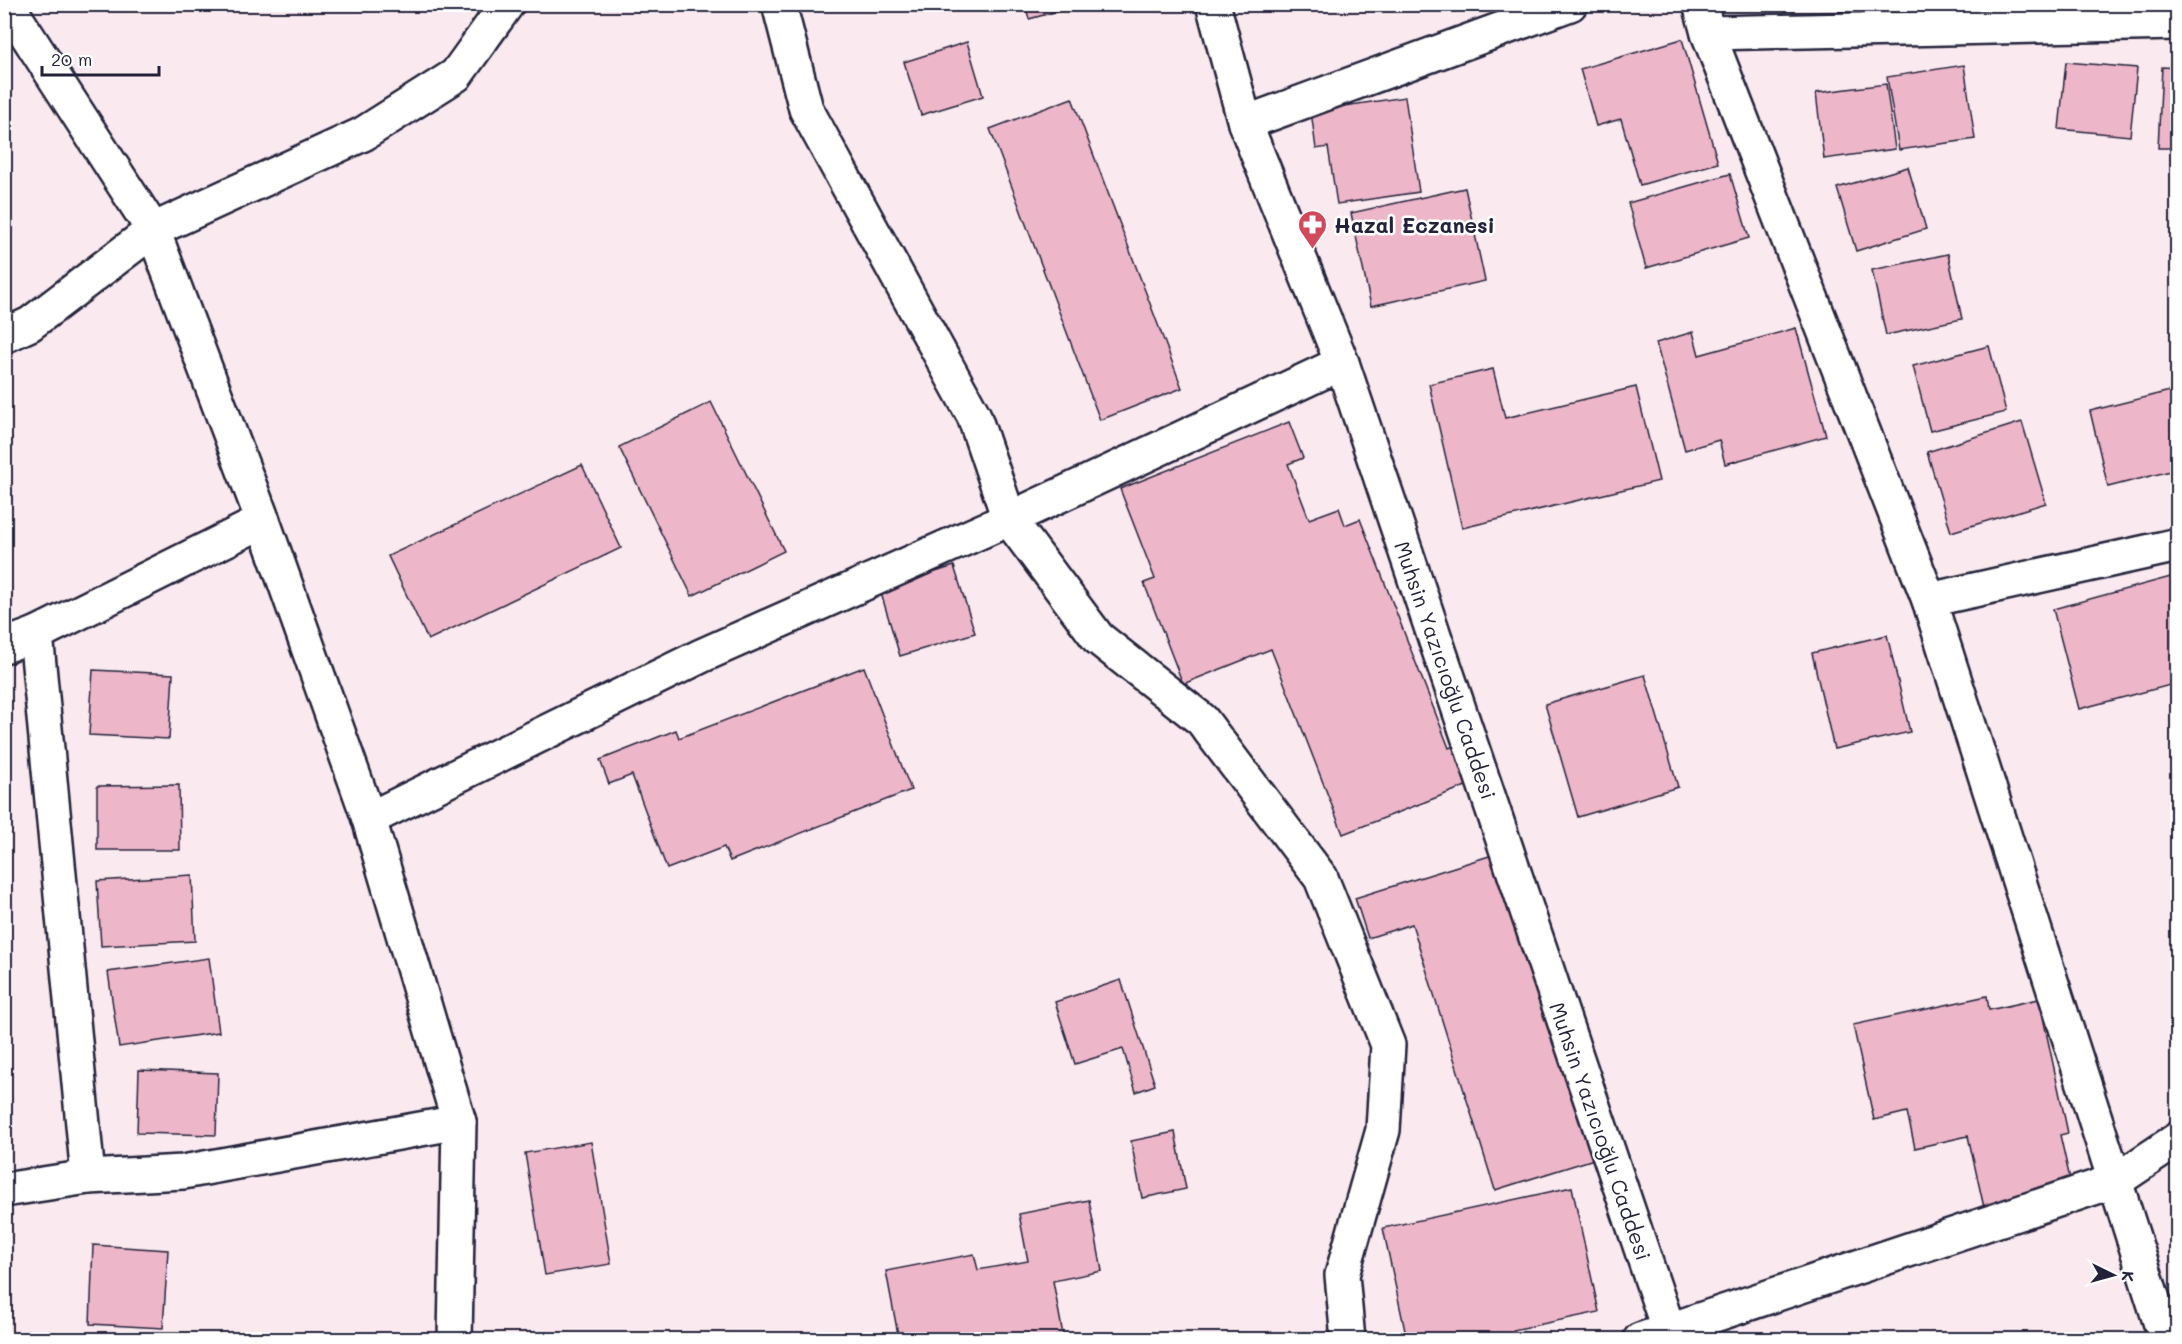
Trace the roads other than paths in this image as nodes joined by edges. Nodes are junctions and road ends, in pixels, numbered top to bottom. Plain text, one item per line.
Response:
1 (7, 4) edge
2 (507, 4) edge
3 (779, 4) edge
4 (1213, 4) edge
5 (1570, 4) edge
6 (1704, 19) edge
7 (2178, 22) edge
8 (1245, 123) junction
9 (153, 230) junction
10 (4, 336) edge
11 (1342, 363) junction
12 (1009, 519) junction
13 (263, 521) junction
14 (2178, 544) edge
15 (1929, 600) junction
16 (36, 634) junction
17 (4, 646) edge
18 (369, 819) junction
19 (459, 1122) junction
20 (2178, 1139) edge
21 (88, 1177) junction
22 (2116, 1180) junction
23 (4, 1190) edge
24 (1660, 1336) edge
25 (455, 1340) edge
26 (1348, 1340) edge
27 (2166, 1340) edge

1 - 9 street
2 - 9 street
3 - 12 street
4 - 8 street, Muhsin Yazıcıoğlu Caddesi
5 - 8 street
6 - 7 street
6 - 15 street
8 - 11 street, Muhsin Yazıcıoğlu Caddesi
9 - 10 street
9 - 13 street
11 - 12 street
11 - 24 street, Muhsin Yazıcıoğlu Caddesi
12 - 18 street
12 - 26 street
13 - 16 street
13 - 18 street
14 - 15 street
15 - 22 street
16 - 17 street
16 - 21 street
18 - 19 street
19 - 21 street
19 - 25 street
20 - 22 street
21 - 23 street
22 - 24 street
22 - 27 street

